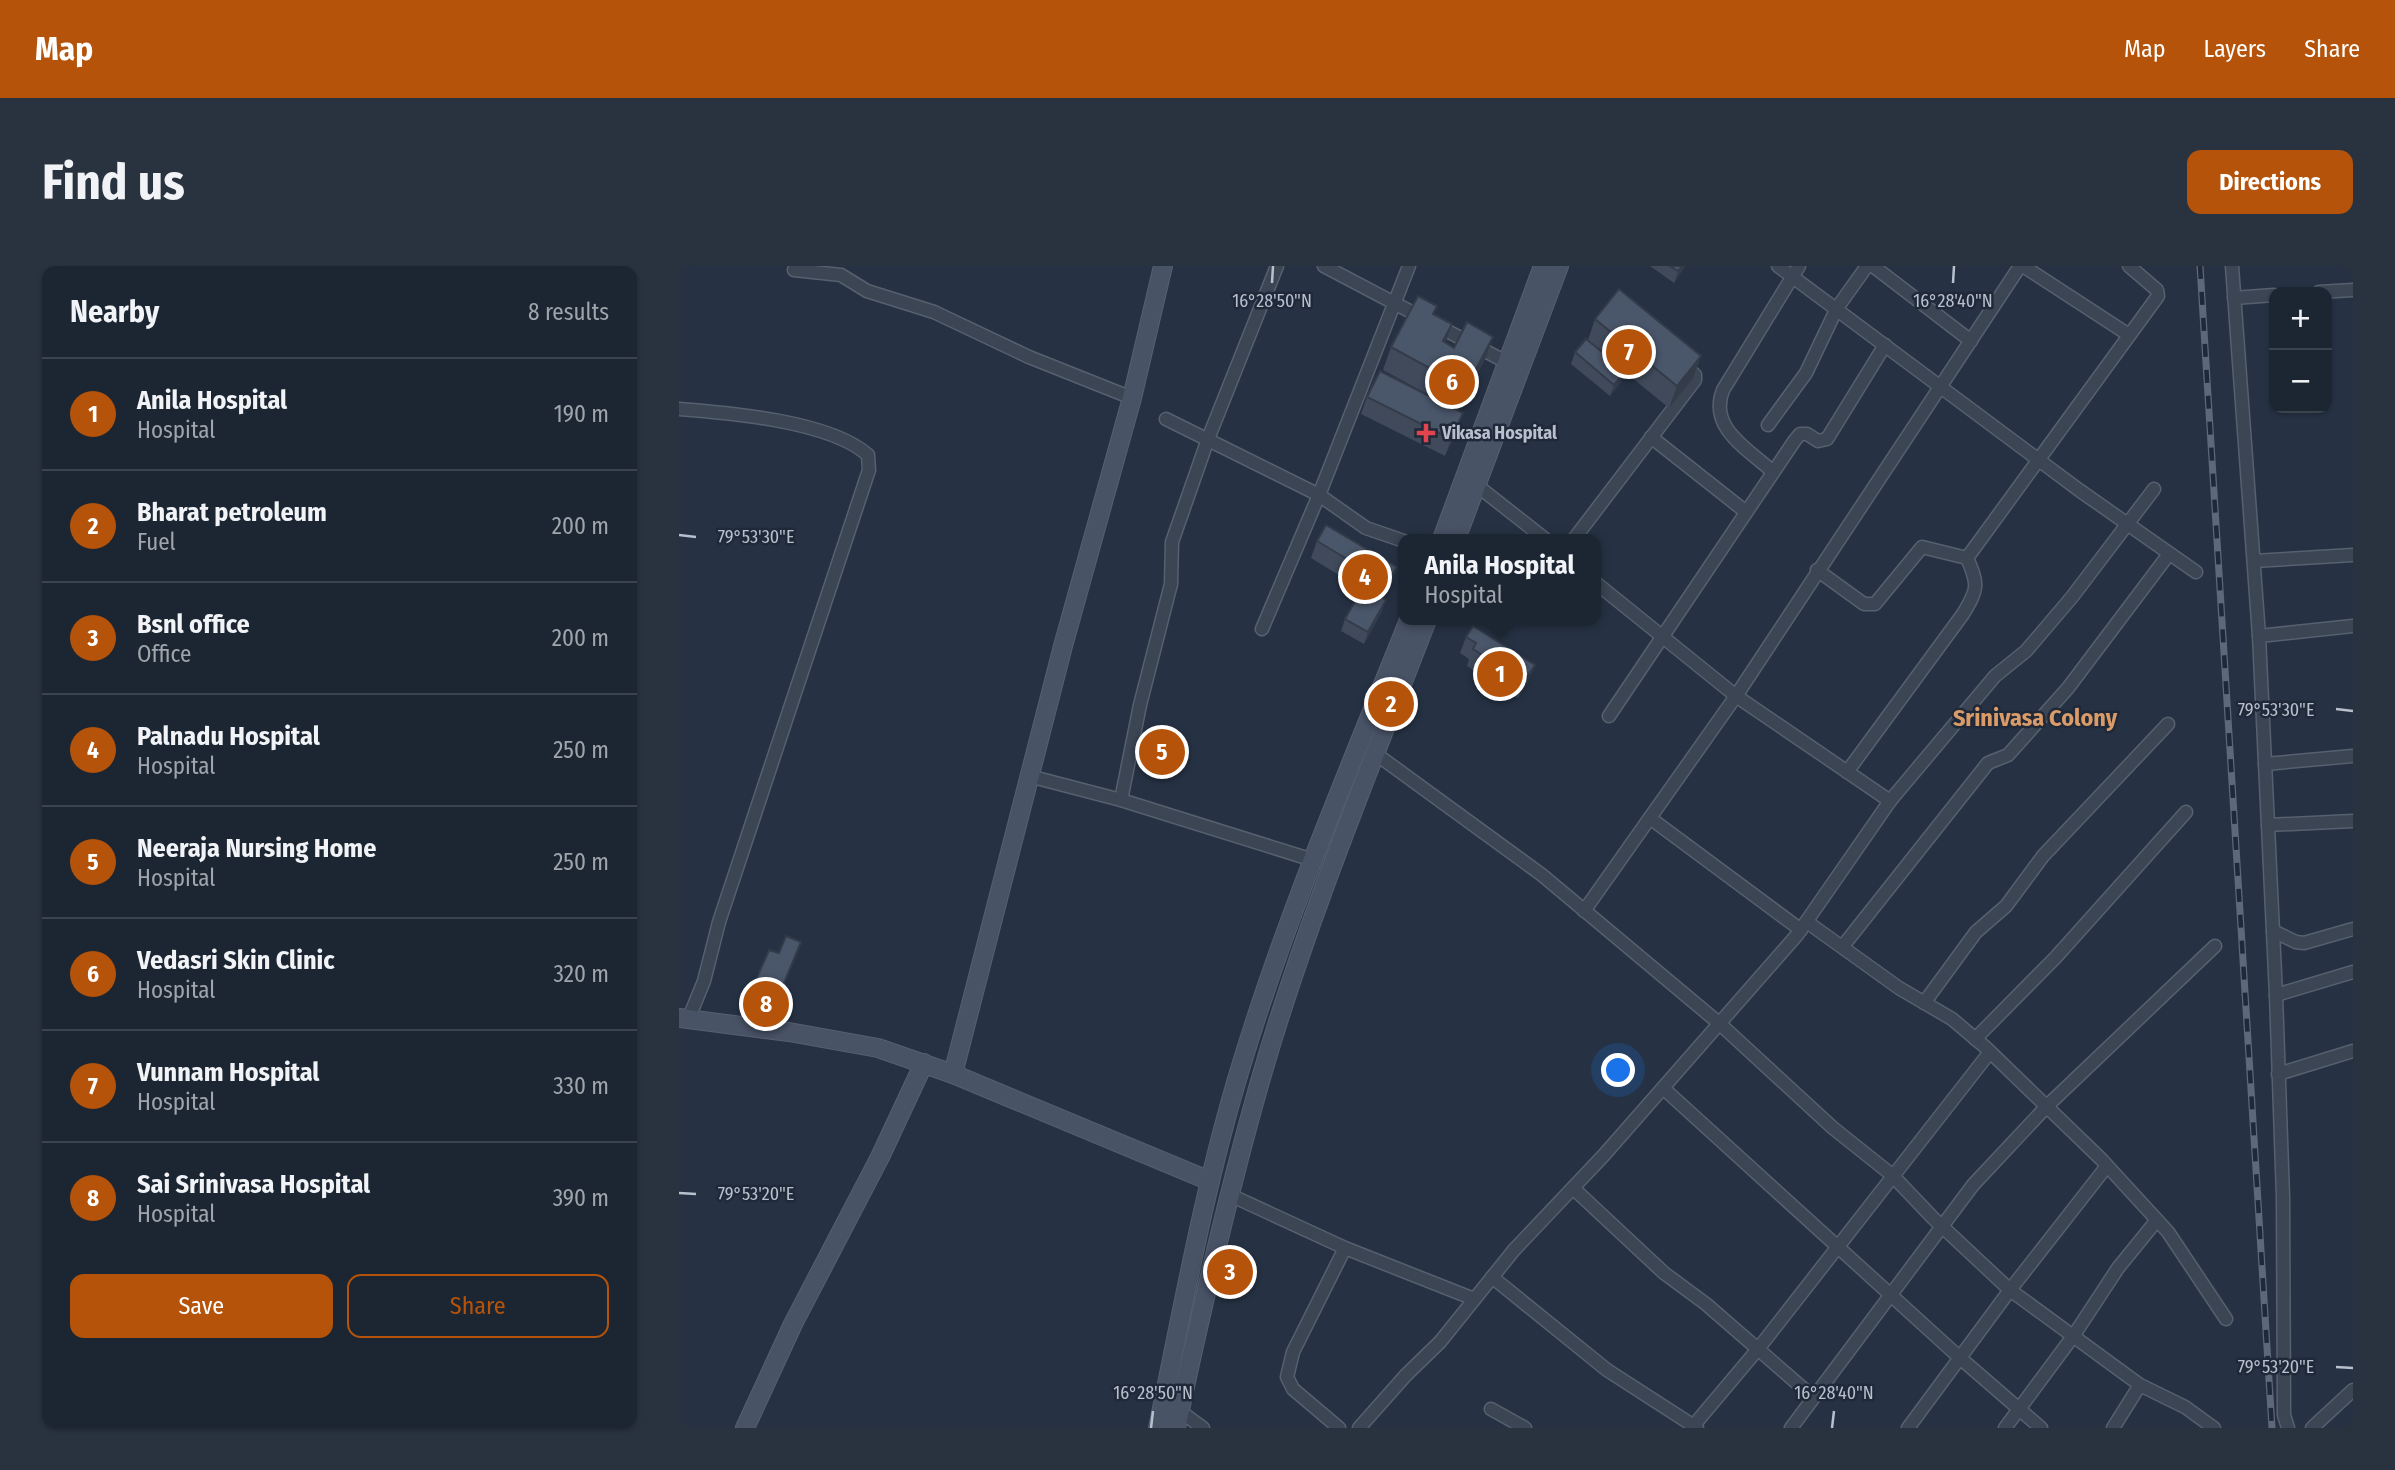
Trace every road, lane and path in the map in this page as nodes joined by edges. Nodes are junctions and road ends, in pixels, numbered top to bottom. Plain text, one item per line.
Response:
1 (1163, 266) edge
2 (1277, 266) edge
3 (1324, 266) edge
4 (1409, 266) edge
5 (1543, 266) edge
6 (1559, 266) edge
7 (1778, 266) edge
8 (1867, 266) edge
9 (1873, 266) edge
10 (2022, 266) edge
11 (2129, 266) edge
12 (2232, 266) edge
13 (795, 270) dead end
14 (1796, 272) edge
15 (2353, 290) edge
16 (2332, 291) edge
17 (2269, 295) edge
18 (2234, 298) junction
19 (1395, 302) junction
20 (1837, 309) junction
21 (2129, 335) junction
22 (1971, 341) junction
23 (1885, 345) junction
24 (1670, 354) edge
25 (1508, 363) junction
26 (1939, 387) junction
27 (1132, 398) junction
28 (679, 409) edge
29 (1166, 419) dead end
30 (1768, 425) dead end
31 (1651, 438) junction
32 (1208, 439) junction
33 (2040, 461) junction
34 (1773, 472) junction
35 (1475, 484) junction
36 (2154, 489) dead end
37 (1319, 495) junction
38 (1746, 512) junction
39 (2128, 525) junction
40 (1443, 534) edge
41 (1457, 534) edge
42 (1539, 534) edge
43 (1578, 534) edge
44 (1398, 539) edge
45 (2169, 554) junction
46 (2353, 555) edge
47 (1967, 558) junction
48 (2254, 561) junction
49 (1818, 570) junction
50 (2196, 572) dead end
51 (1601, 587) edge
52 (1407, 625) edge
53 (1425, 625) edge
54 (2353, 626) edge
55 (1262, 629) dead end
56 (1661, 636) junction
57 (2259, 636) junction
58 (1736, 696) junction
59 (1609, 716) dead end
60 (2168, 724) dead end
61 (1376, 754) junction
62 (2353, 756) edge
63 (2265, 764) junction
64 (1847, 772) junction
65 (1029, 776) junction
66 (1121, 800) junction
67 (1890, 801) junction
68 (2186, 812) dead end
69 (1650, 818) junction
70 (2353, 821) edge
71 (2268, 825) junction
72 (1313, 860) junction
73 (1584, 911) junction
74 (1804, 926) junction
75 (2353, 929) edge
76 (2273, 931) junction
77 (1843, 946) junction
78 (2215, 946) dead end
79 (2353, 972) edge
80 (2276, 995) junction
81 (1924, 1003) junction
82 (683, 1019) edge
83 (1720, 1024) junction
84 (1975, 1039) junction
85 (2353, 1051) edge
86 (1990, 1052) junction
87 (924, 1063) junction
88 (953, 1074) junction
89 (2278, 1074) junction
90 (1663, 1088) junction
91 (2047, 1106) junction
92 (2107, 1166) junction
93 (1892, 1175) junction
94 (1210, 1181) junction
95 (1573, 1188) junction
96 (1228, 1202) junction
97 (2157, 1220) junction
98 (1943, 1227) junction
99 (1839, 1245) junction
100 (1345, 1248) junction
101 (1492, 1277) junction
102 (2010, 1290) junction
103 (1892, 1295) junction
104 (1474, 1300) junction
105 (2226, 1319) dead end
106 (2074, 1335) junction
107 (1758, 1349) junction
108 (1959, 1357) junction
109 (2140, 1385) junction
110 (2353, 1390) edge
111 (1813, 1397) junction
112 (1491, 1409) dead end
113 (2018, 1410) junction
114 (1178, 1419) edge
115 (2196, 1422) edge
116 (1695, 1427) edge
117 (745, 1428) edge
118 (1158, 1428) edge
119 (1203, 1428) edge
120 (1339, 1428) edge
121 (1360, 1428) edge
122 (1525, 1428) edge
123 (1791, 1428) edge
124 (1908, 1428) edge
125 (2005, 1428) edge
126 (2041, 1428) edge
127 (2113, 1428) edge
128 (2214, 1428) edge
129 (2288, 1428) edge
130 (2312, 1428) edge

1 - 27 main road
2 - 32 street
3 - 19 street
4 - 19 street
5 - 25 main road
6 - 35 main road
7 - 14 street
8 - 20 street
9 - 22 street
10 - 21 street
10 - 22 street
11 - 21 street
12 - 18 street
13 - 27 street
14 - 20 street
14 - 34 street
15 - 16 street
17 - 18 street
18 - 48 street
19 - 25 street
19 - 37 street
20 - 23 street
20 - 30 street
21 - 33 street
22 - 26 street
23 - 26 street
23 - 34 street
24 - 31 street
25 - 40 main road
26 - 33 street
26 - 49 street
27 - 65 main road
28 - 82 street
29 - 32 street
31 - 38 street
31 - 43 street
32 - 37 street
32 - 66 street
33 - 39 street
33 - 47 street
34 - 38 street
35 - 41 main road
35 - 42 street
36 - 39 street
37 - 44 street
37 - 55 street
38 - 56 street
39 - 45 street
39 - 67 street
45 - 50 street
45 - 77 street
46 - 48 street
47 - 49 street
47 - 64 street
48 - 57 street
49 - 58 street
51 - 56 street
52 - 72 main road
53 - 61 main road
54 - 57 street
56 - 58 street
56 - 59 street
57 - 63 street
58 - 64 street
58 - 69 street
60 - 81 street
61 - 73 street
61 - 96 main road
62 - 63 street
63 - 71 street
64 - 67 street
65 - 66 street
65 - 88 main road
66 - 72 street
67 - 74 street
68 - 84 street
69 - 73 street
69 - 74 street
70 - 71 street
71 - 76 street
72 - 94 main road
73 - 83 street
74 - 77 street
74 - 83 street
75 - 76 street
76 - 80 street
77 - 81 street
78 - 91 street
79 - 80 street
80 - 89 street
81 - 84 street
82 - 87 main road
83 - 90 street
83 - 93 street
84 - 86 street
85 - 89 street
86 - 91 street
86 - 93 street
87 - 88 main road
87 - 117 main road
88 - 94 main road
89 - 129 street
90 - 95 street
90 - 99 street
91 - 92 street
91 - 98 street
92 - 97 street
92 - 102 street
93 - 98 street
93 - 99 street
94 - 118 main road
95 - 101 street
95 - 107 street
96 - 100 street
96 - 114 main road
97 - 105 street
97 - 106 street
98 - 102 street
98 - 103 street
99 - 103 street
99 - 107 street
100 - 104 street
100 - 120 street
101 - 104 street
101 - 116 street
102 - 106 street
102 - 108 street
103 - 108 street
103 - 111 street
104 - 121 street
106 - 109 street
106 - 113 street
107 - 111 street
107 - 116 street
108 - 113 street
108 - 124 street
109 - 115 street
109 - 127 street
110 - 130 street
111 - 123 street
112 - 122 street
113 - 125 street
113 - 126 street
114 - 119 street
115 - 128 street

